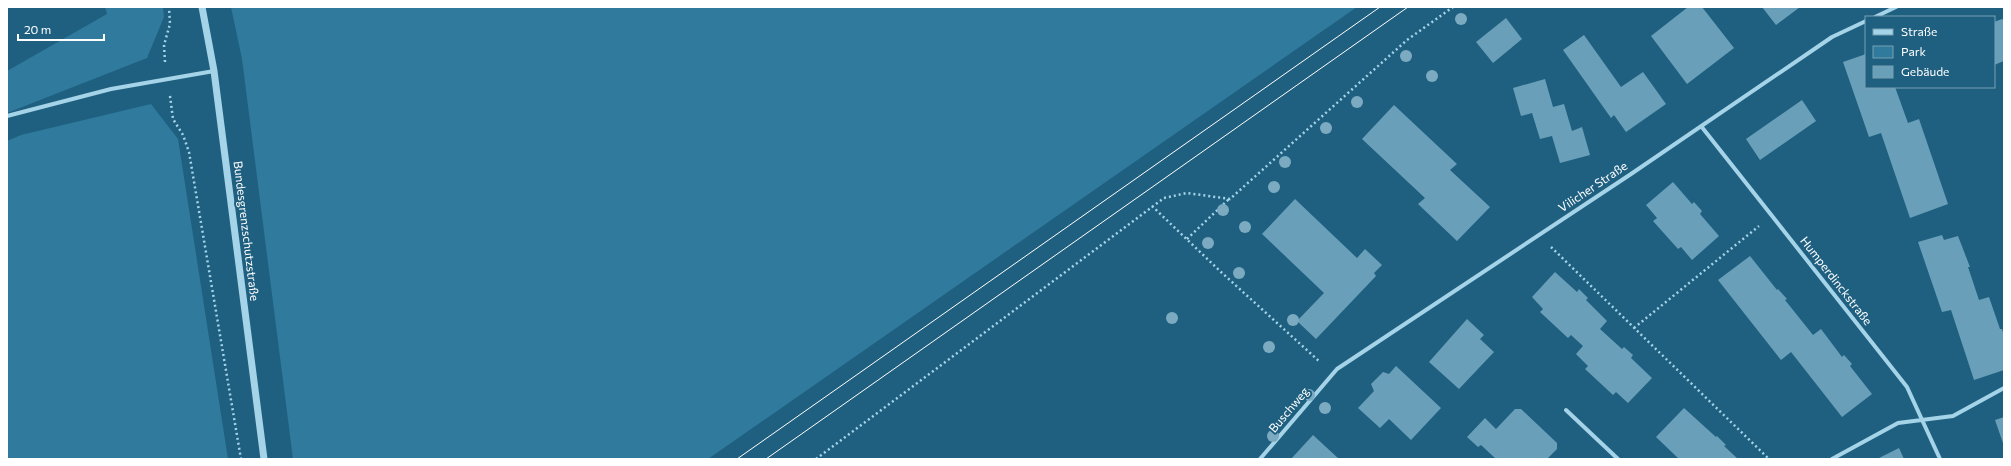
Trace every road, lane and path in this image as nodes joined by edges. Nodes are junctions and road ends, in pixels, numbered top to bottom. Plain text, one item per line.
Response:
1 (170, 7) edge
2 (202, 7) edge
3 (1453, 7) edge
4 (1896, 7) edge
5 (1877, 16) edge
6 (1865, 21) edge
7 (214, 71) junction
8 (168, 80) junction
9 (7, 116) edge
10 (1701, 126) junction
11 (1230, 199) junction
12 (1152, 206) junction
13 (1772, 215) junction
14 (1539, 235) junction
15 (1186, 239) junction
16 (1634, 328) junction
17 (1332, 373) junction
18 (2004, 388) edge
19 (1566, 410) dead end
20 (1921, 421) junction
21 (241, 459) edge
22 (264, 459) edge
23 (816, 459) edge
24 (1260, 459) edge
25 (1618, 459) edge
26 (1769, 459) edge
27 (1832, 459) edge
28 (1940, 459) edge

1 - 8 path
2 - 7 street, Bundesgrenzschutzstraße
3 - 11 path
4 - 5 street
6 - 10 street, Vilicher Straße
7 - 8 street
7 - 22 street, Bundesgrenzschutzstraße
8 - 9 street
8 - 21 path
10 - 13 street, Humperdinckstraße
10 - 14 street, Vilicher Straße
11 - 12 path
11 - 15 path
12 - 15 path
12 - 23 path
13 - 16 path
13 - 20 street, Humperdinckstraße
14 - 16 path
14 - 17 street, Vilicher Straße
15 - 17 path
16 - 26 path
17 - 24 street, Buschweg
18 - 20 street
19 - 25 street
20 - 27 street
20 - 28 street, Humperdinckstraße

